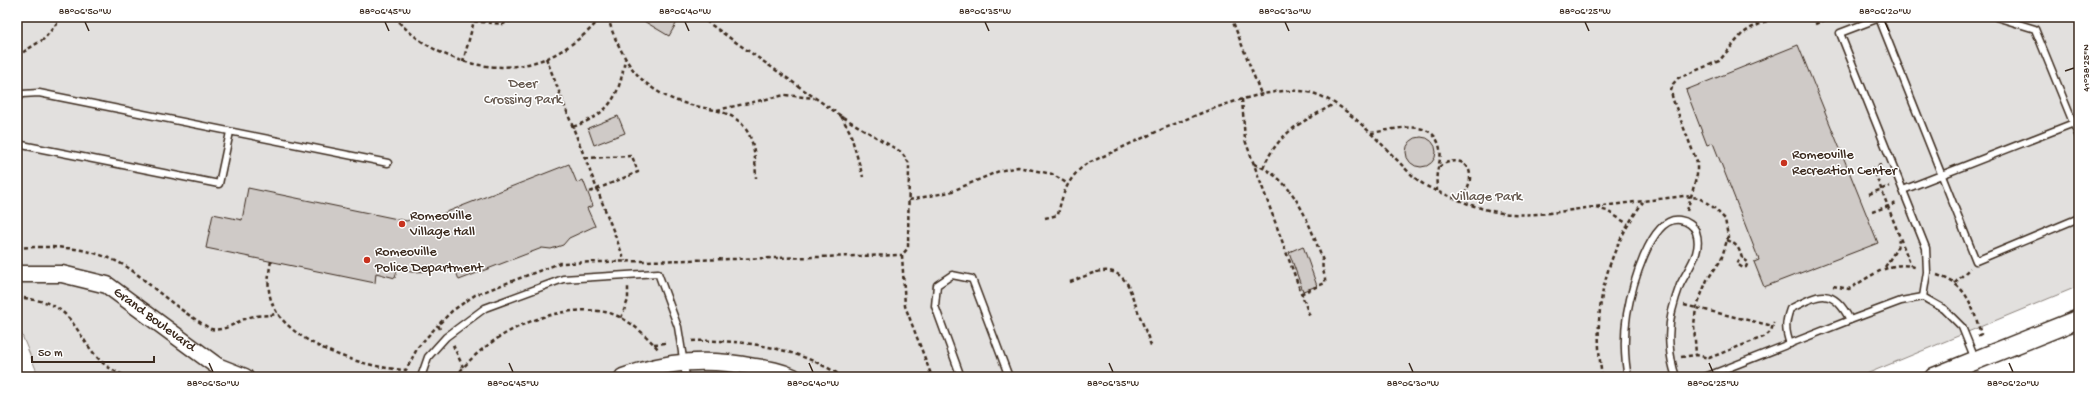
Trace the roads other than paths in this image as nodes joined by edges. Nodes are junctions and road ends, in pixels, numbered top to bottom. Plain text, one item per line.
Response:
1 (1996, 17) edge
2 (1881, 18) edge
3 (17, 98) edge
4 (2076, 122) edge
5 (230, 132) junction
6 (2079, 138) edge
7 (17, 144) edge
8 (388, 164) dead end
9 (1942, 175) junction
10 (1903, 190) junction
11 (2079, 218) edge
12 (18, 269) edge
13 (1923, 297) junction
14 (2079, 318) edge
15 (1850, 320) junction
16 (1790, 344) junction
17 (1976, 361) junction
18 (685, 369) edge
19 (220, 372) edge
20 (245, 377) edge
21 (421, 377) edge
22 (623, 377) edge
23 (793, 377) edge
24 (961, 377) edge
25 (1009, 377) edge
26 (1628, 377) edge
27 (1676, 377) edge
28 (1705, 377) edge
29 (1934, 377) edge

1 - 4 lane
2 - 9 lane
2 - 10 lane
3 - 5 lane
4 - 6 lane
4 - 9 lane
5 - 7 lane
5 - 8 lane
9 - 10 lane
9 - 11 lane
10 - 13 lane
12 - 19 street, Grand Boulevard
13 - 15 lane
13 - 17 lane
14 - 17 main road
15 - 16 lane
15 - 16 lane
16 - 28 lane
17 - 29 main road
18 - 21 lane
18 - 22 street
18 - 23 street
19 - 20 street, Grand Boulevard
24 - 25 lane
26 - 27 lane

